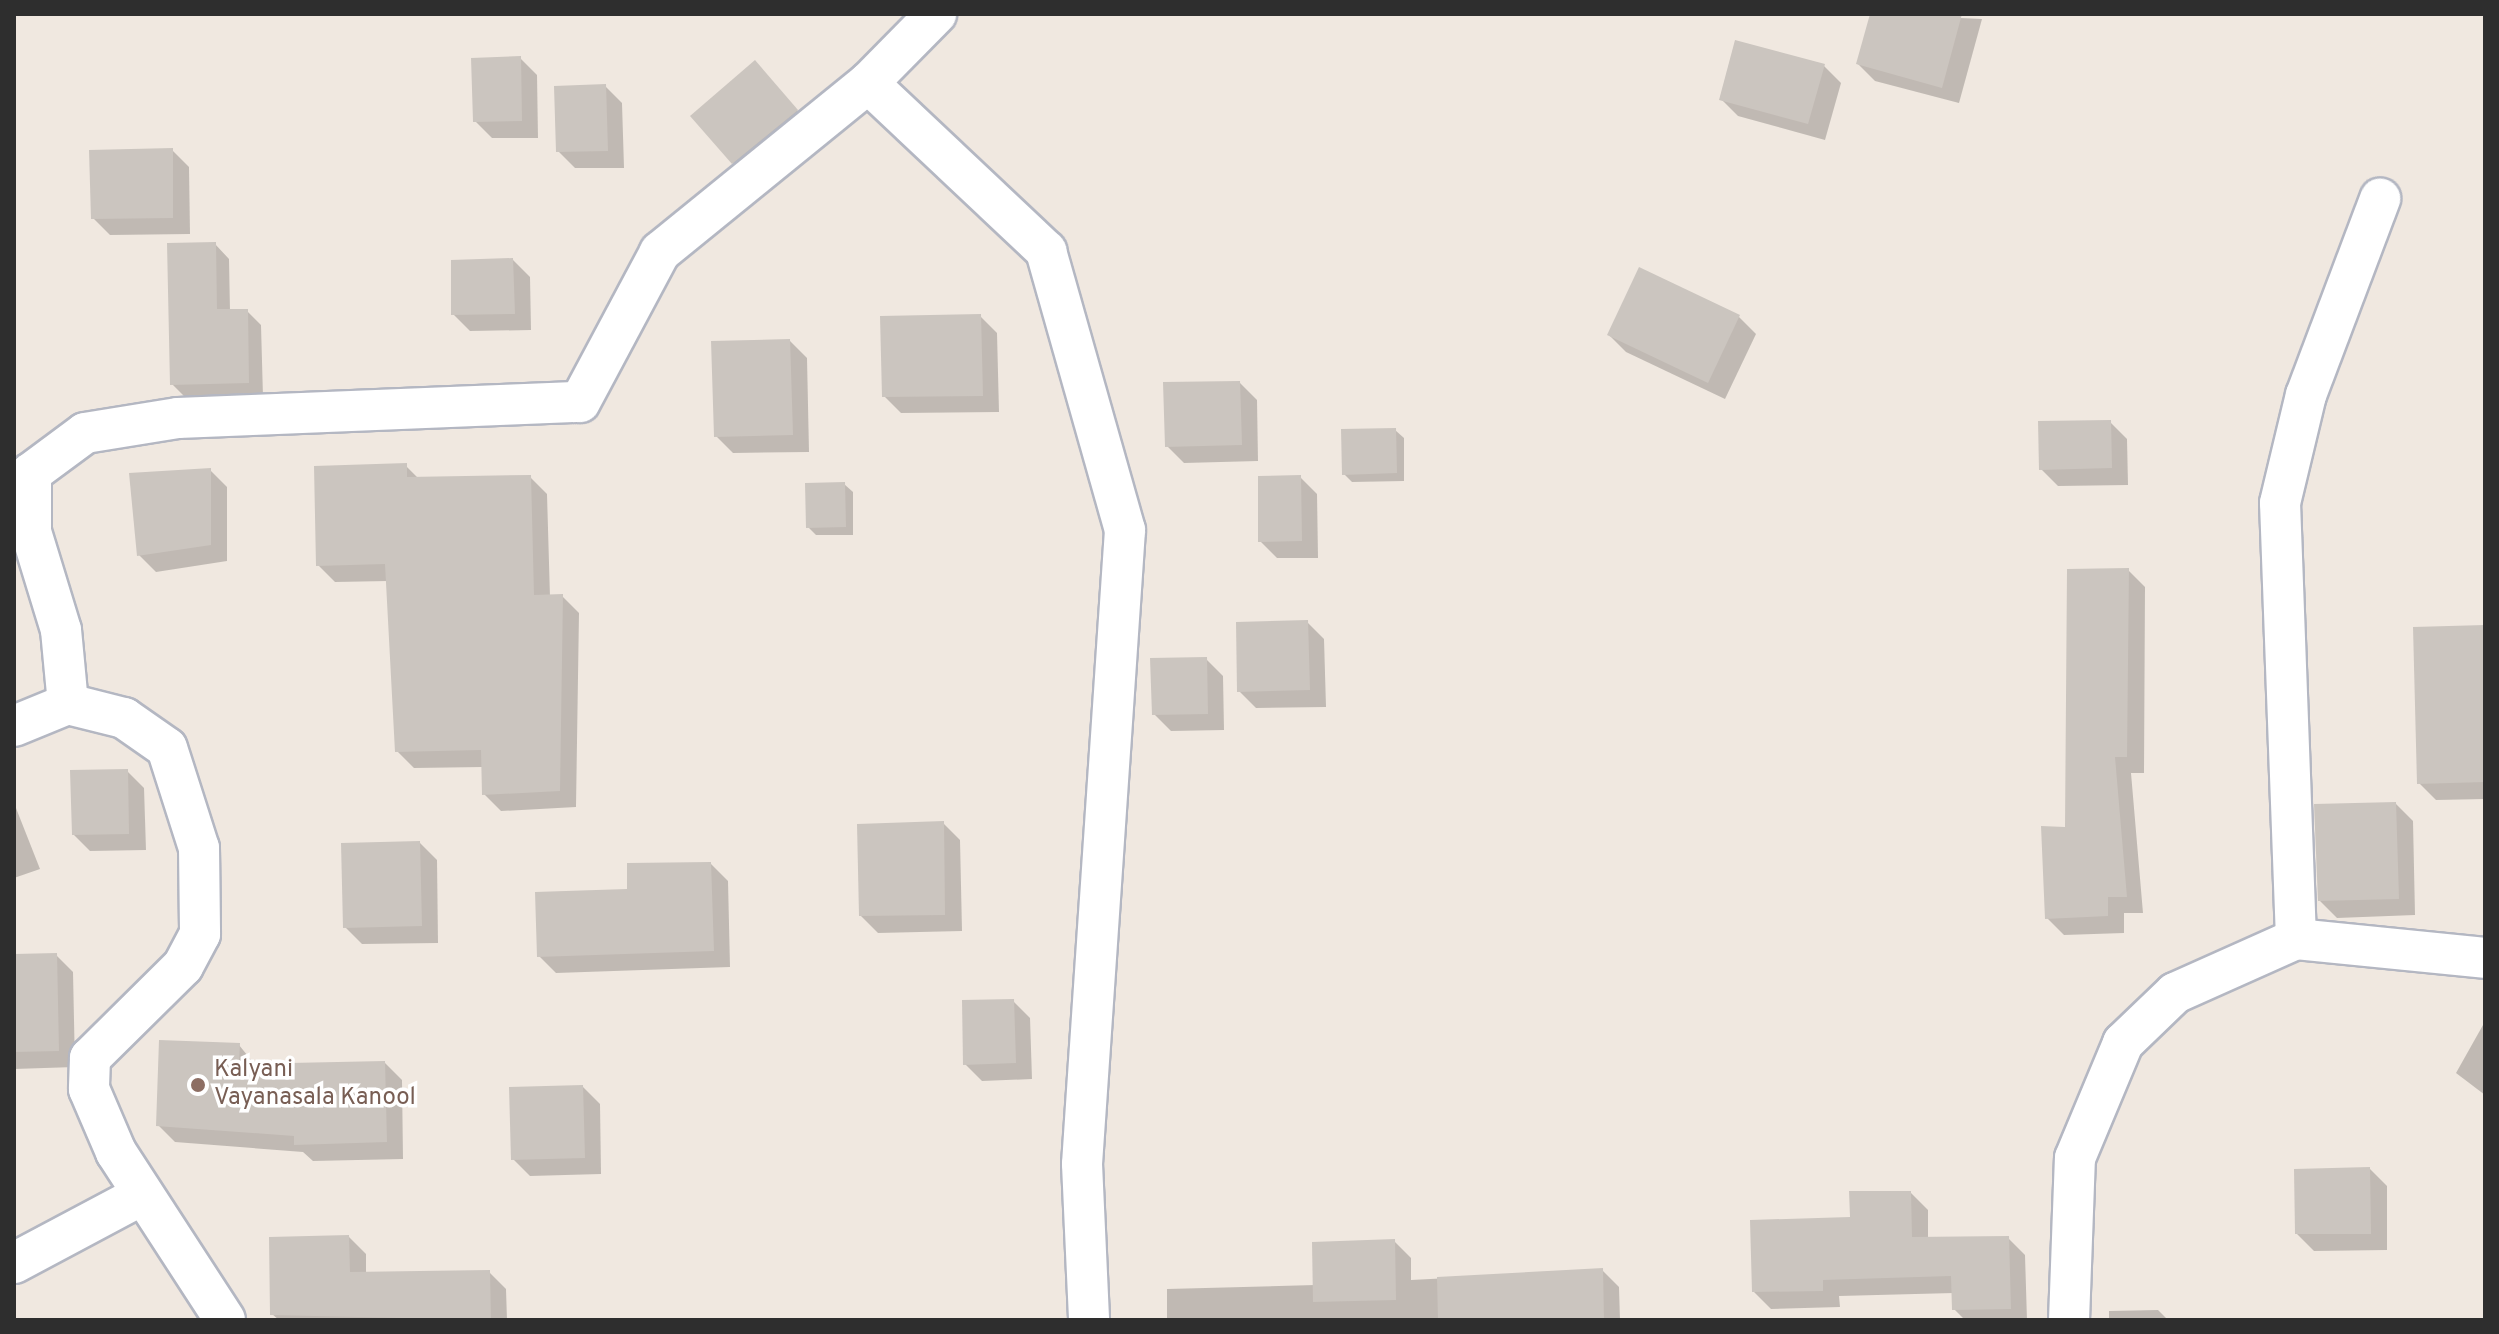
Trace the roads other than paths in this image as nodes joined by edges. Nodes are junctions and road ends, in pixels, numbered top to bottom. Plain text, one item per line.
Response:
1 (936, 14) edge
2 (868, 83) junction
3 (2380, 199) dead end
4 (68, 704) junction
5 (14, 726) edge
6 (2296, 939) junction
7 (2485, 958) edge
8 (142, 1195) junction
9 (14, 1263) edge
10 (225, 1320) edge
11 (1089, 1320) edge
12 (2069, 1320) edge

1 - 2 street
2 - 4 street
2 - 11 street
3 - 6 street
4 - 5 street
4 - 8 street
6 - 7 street
6 - 12 street
8 - 9 street
8 - 10 street

